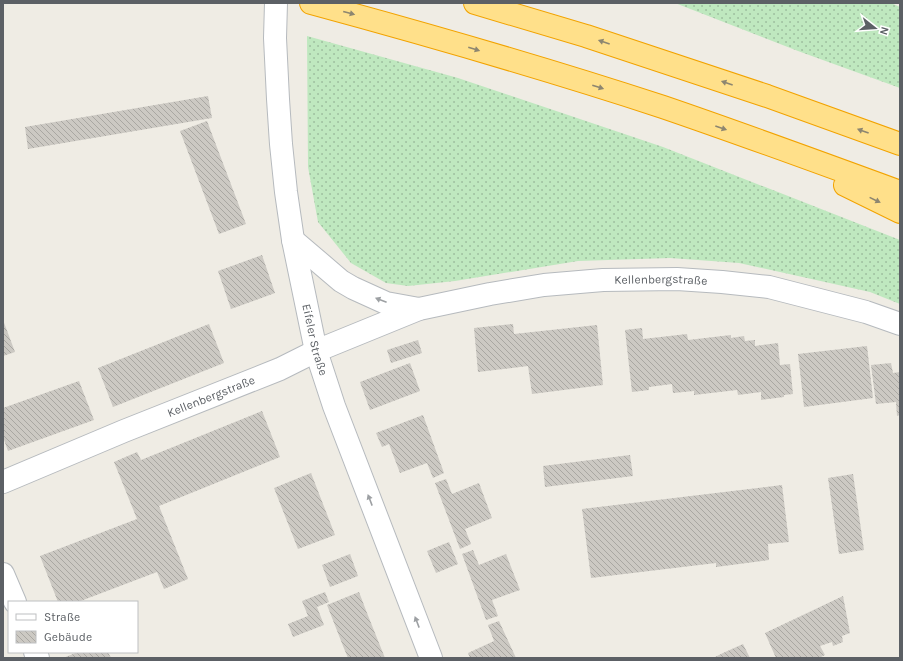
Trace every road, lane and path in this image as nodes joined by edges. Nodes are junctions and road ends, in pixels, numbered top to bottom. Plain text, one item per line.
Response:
1 (276, 3) edge
2 (311, 3) edge
3 (475, 3) edge
4 (753, 139) junction
5 (900, 144) edge
6 (900, 192) edge
7 (900, 212) edge
8 (293, 240) junction
9 (419, 309) junction
10 (900, 324) edge
11 (316, 351) junction
12 (3, 482) edge
13 (3, 574) edge
14 (15, 601) edge
15 (431, 658) edge

1 - 8 street, Eifeler Straße
2 -> 4 highway
5 -> 3 highway
4 - 6 highway
4 -> 7 highway
9 -> 8 street, Kellenbergstraße
8 - 11 street, Eifeler Straße
9 - 10 street, Kellenbergstraße
9 - 11 street, Kellenbergstraße
11 - 12 street, Kellenbergstraße
15 -> 11 street, Eifeler Straße
13 - 14 street

